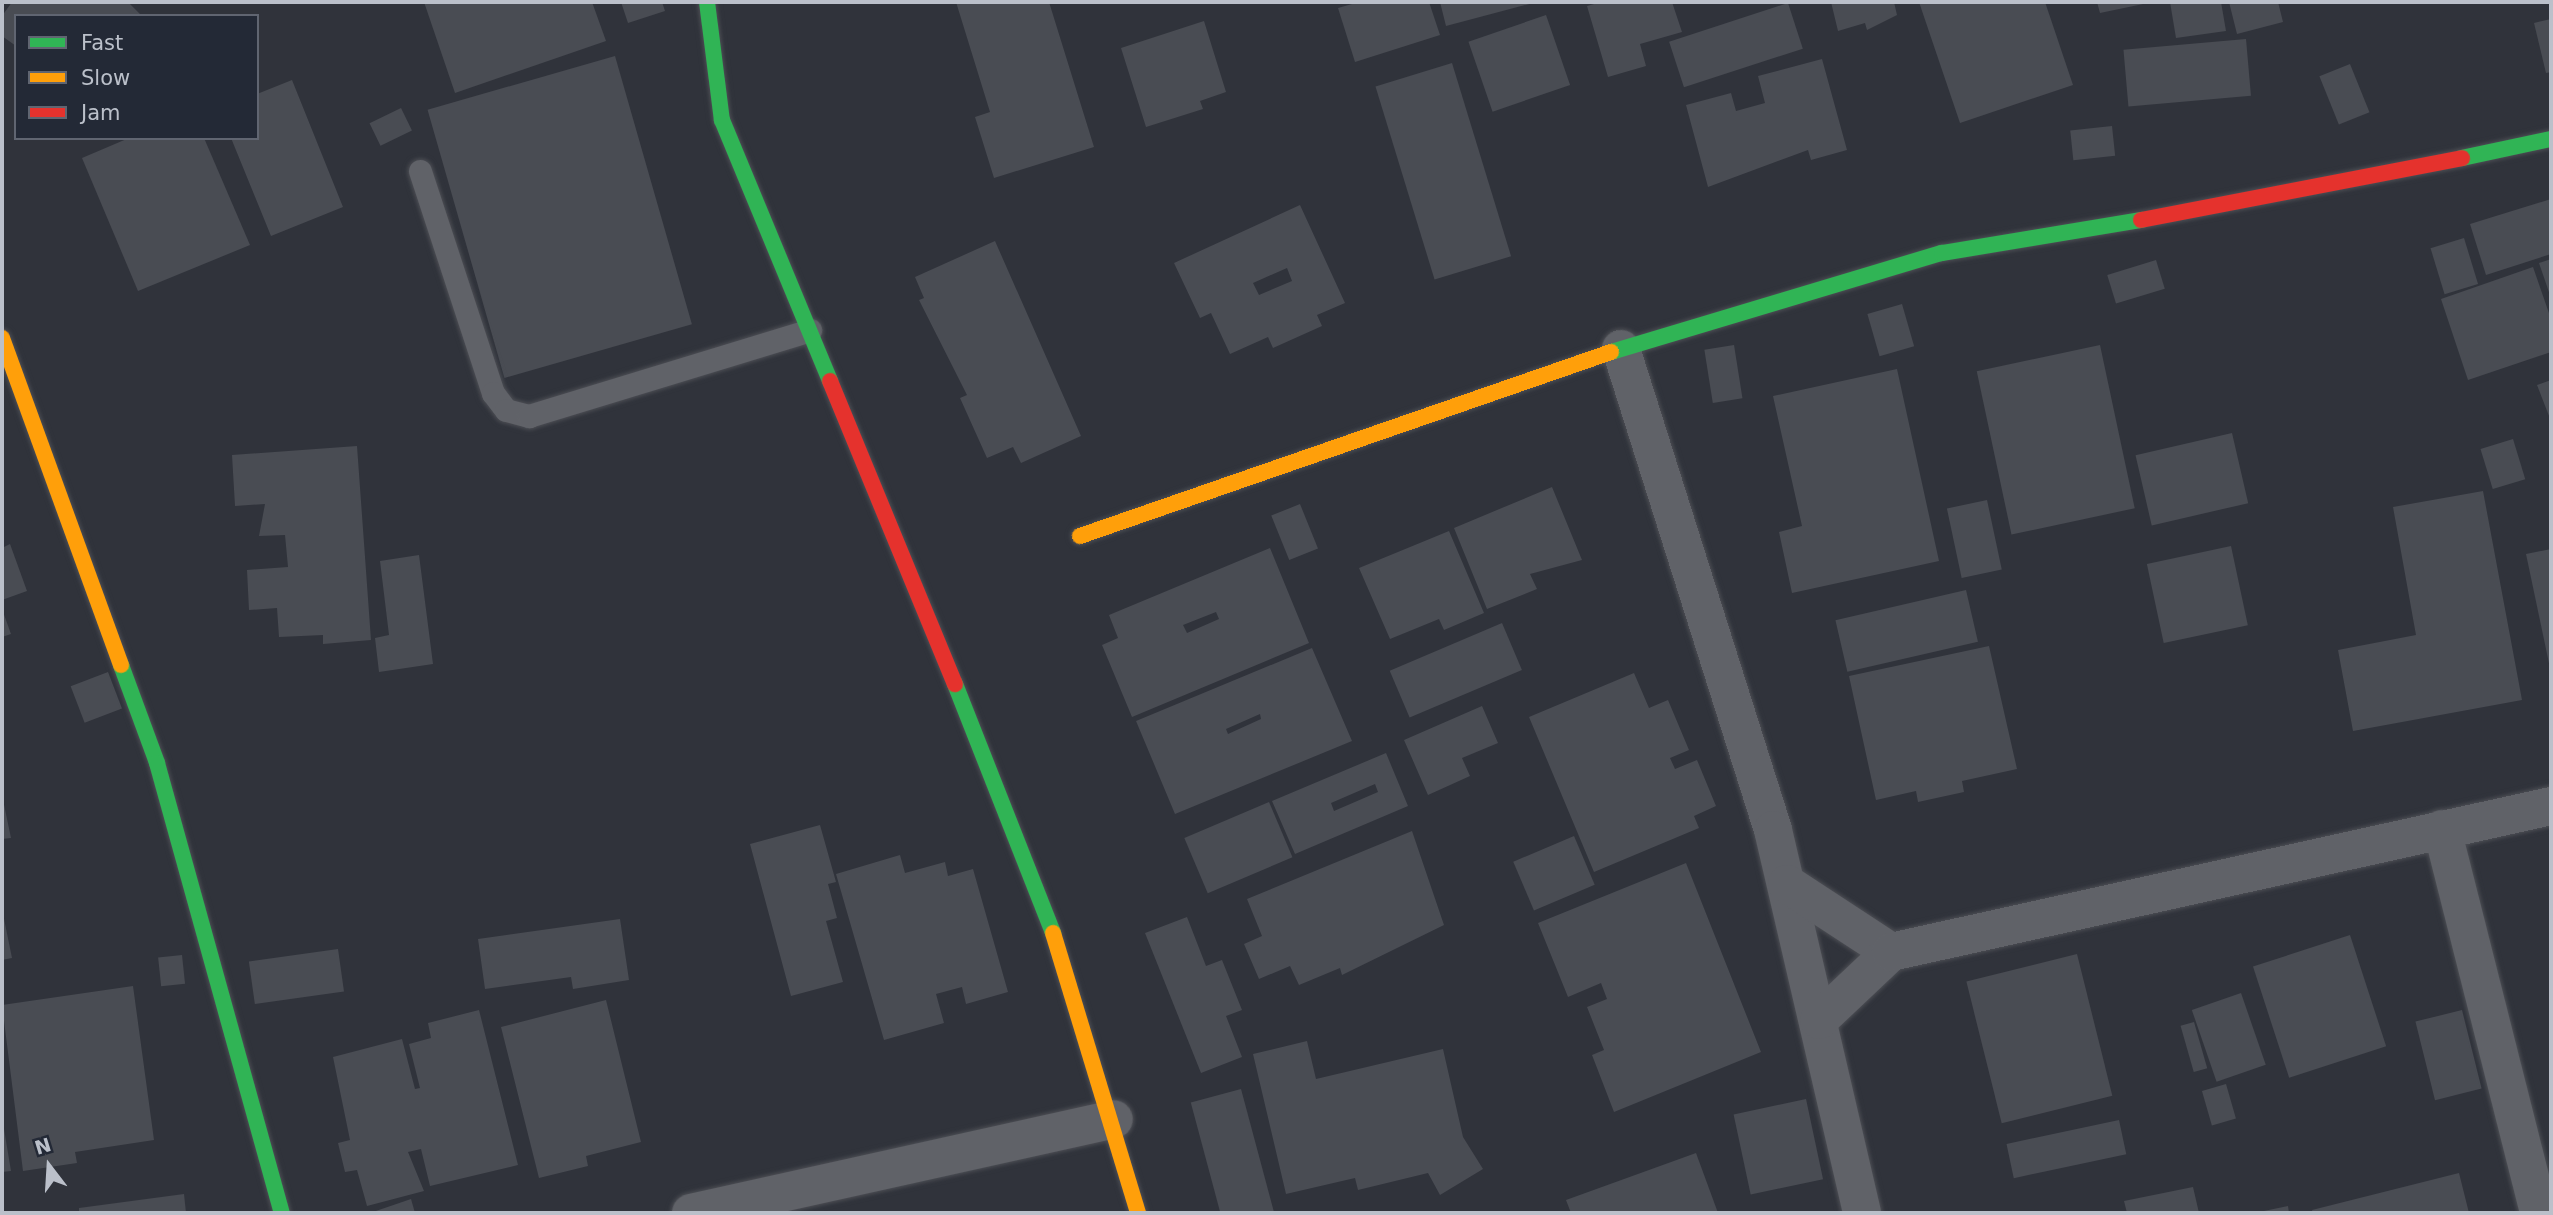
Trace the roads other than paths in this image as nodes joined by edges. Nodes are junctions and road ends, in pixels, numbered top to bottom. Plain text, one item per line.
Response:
1 (707, 2) edge
2 (2551, 139) edge
3 (420, 171) dead end
4 (810, 330) junction
5 (2, 338) edge
6 (1621, 349) junction
7 (1080, 536) dead end
8 (2551, 806) edge
9 (2442, 829) junction
10 (1787, 884) junction
11 (1891, 952) junction
12 (1819, 1020) junction
13 (1114, 1119) junction
14 (282, 1213) edge
15 (691, 1213) edge
16 (1138, 1213) edge
17 (1862, 1213) edge
18 (2539, 1213) edge

1 - 4 street
2 - 6 street
3 - 4 lane
4 - 13 street
5 - 14 street
6 - 7 street
6 - 10 street
8 - 9 street
9 - 11 street
9 - 18 street
10 - 11 street
10 - 12 street
11 - 12 street
12 - 17 street
13 - 15 street
13 - 16 street

